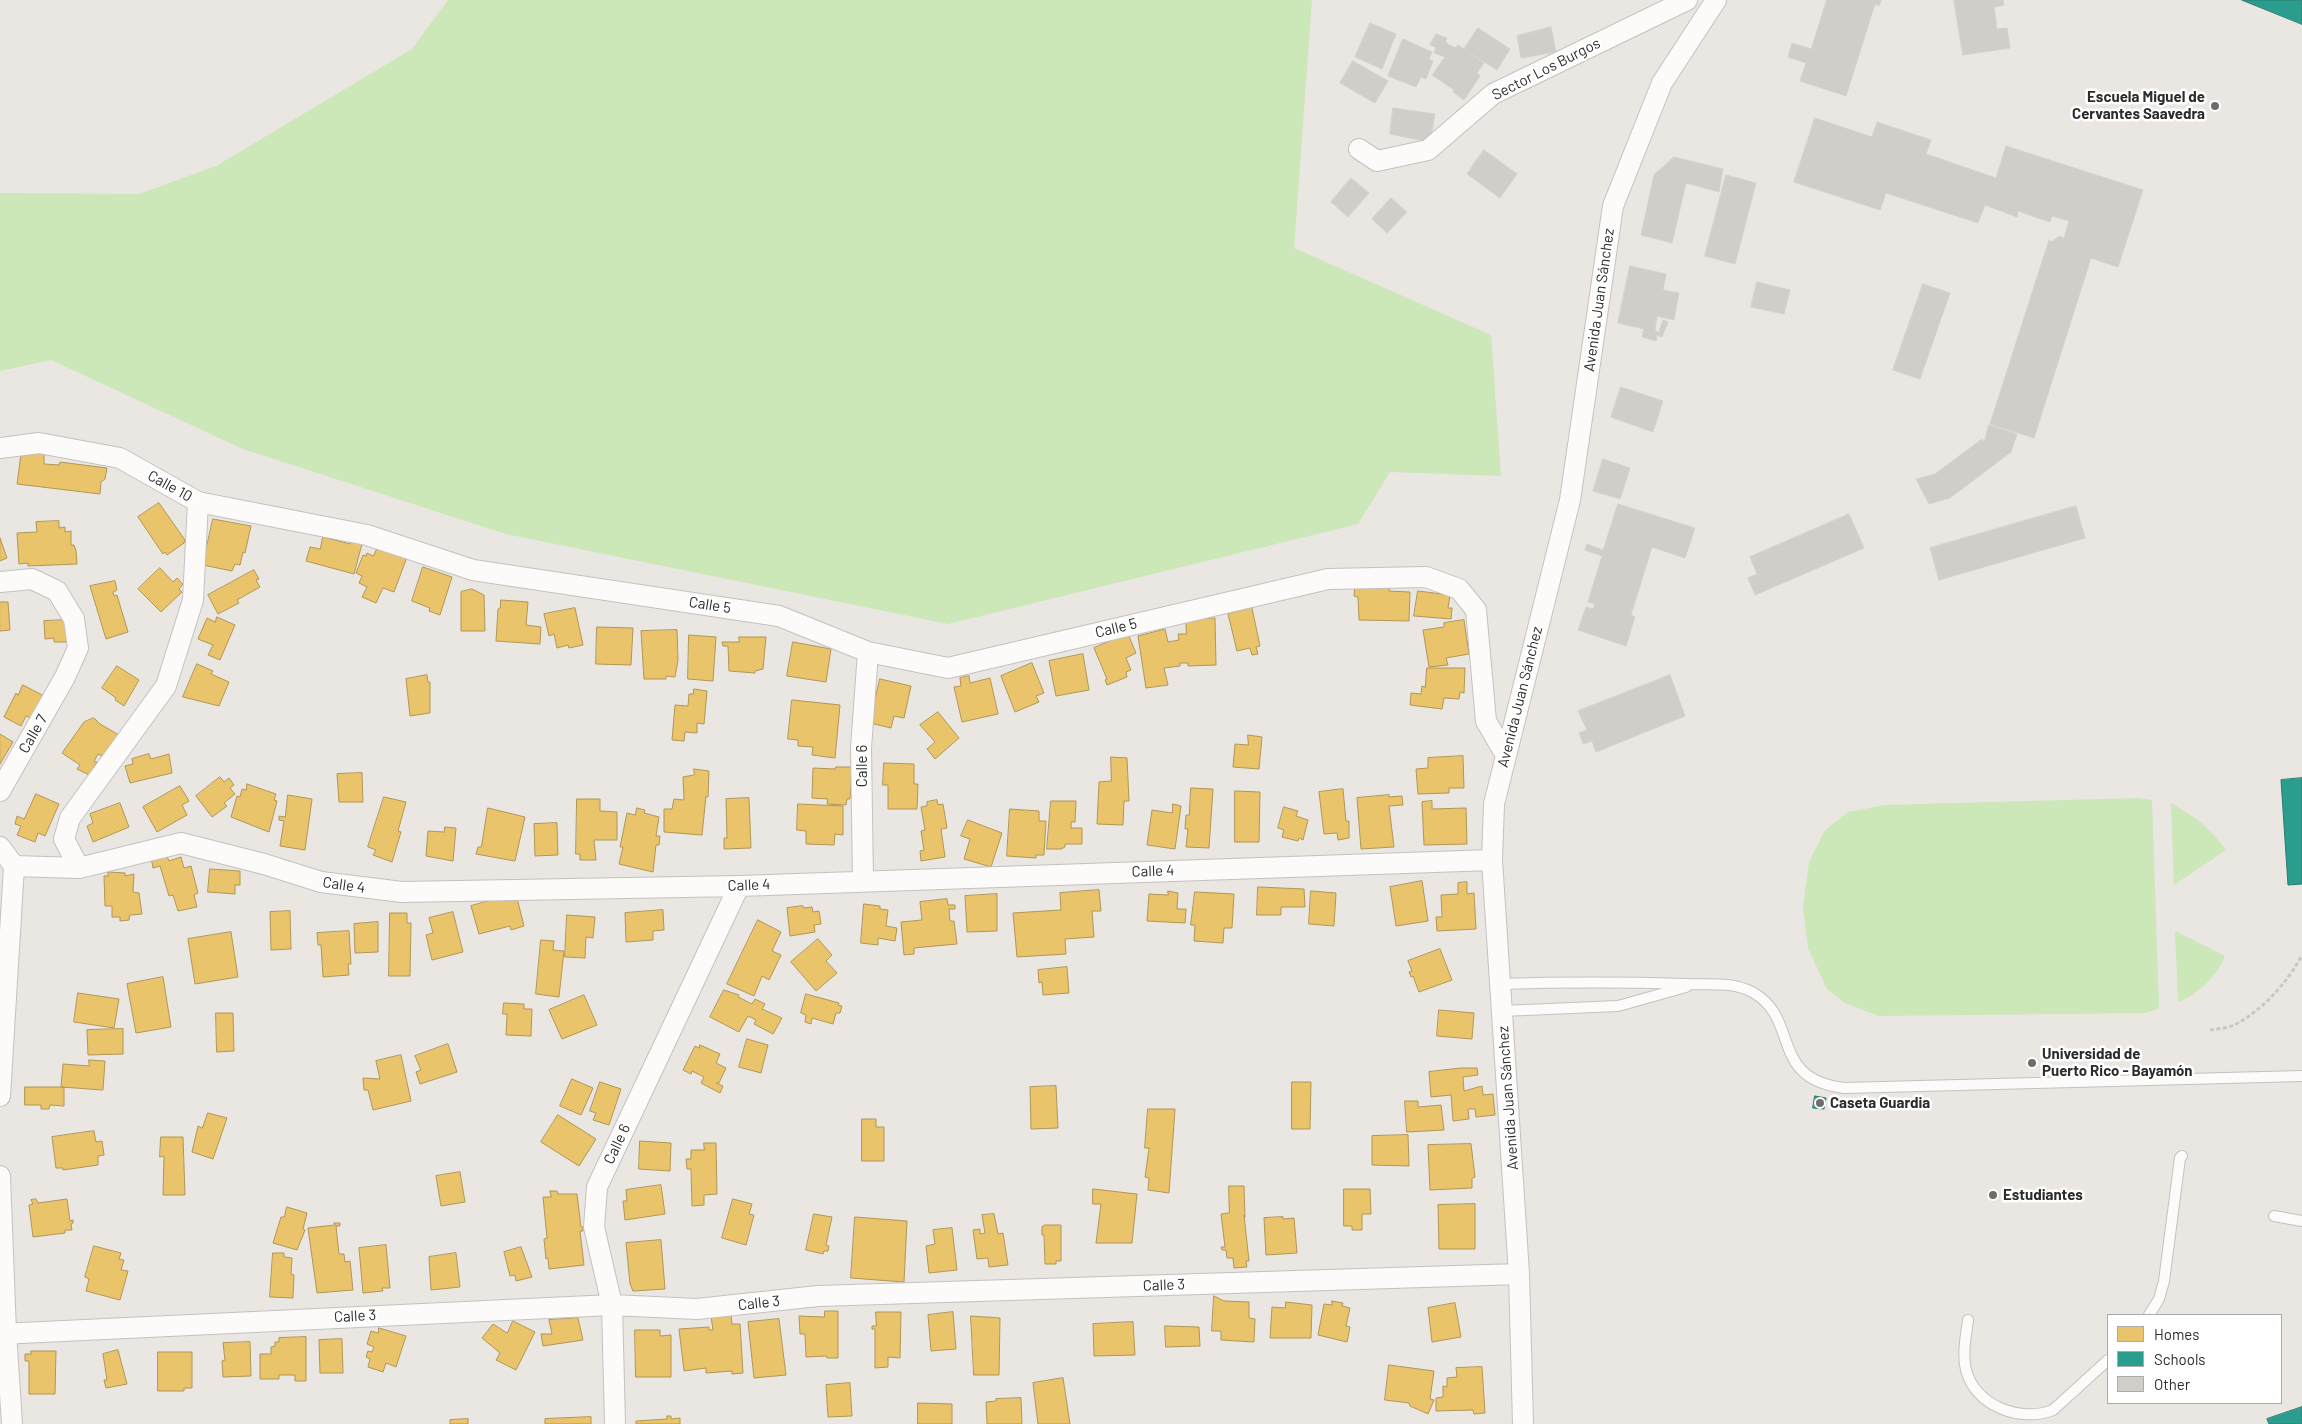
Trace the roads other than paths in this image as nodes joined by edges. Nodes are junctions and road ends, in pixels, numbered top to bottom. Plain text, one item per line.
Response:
1 (1687, 0) edge
2 (1716, 0) edge
3 (1359, 149) dead end
4 (0, 448) edge
5 (198, 502) junction
6 (0, 582) edge
7 (603, 589) joint
8 (868, 652) junction
9 (1505, 754) junction
10 (0, 791) edge
11 (0, 847) edge
12 (1492, 860) junction
13 (14, 866) junction
14 (79, 868) junction
15 (864, 880) junction
16 (740, 886) junction
17 (1500, 984) junction
18 (1697, 985) junction
19 (1502, 1011) junction
20 (2302, 1076) edge
21 (0, 1096) edge
22 (2182, 1156) dead end
23 (0, 1176) edge
24 (2274, 1216) dead end
25 (2302, 1221) edge
26 (1519, 1274) junction
27 (612, 1305) junction
28 (2149, 1314) edge
29 (1968, 1320) dead end
30 (3, 1333) edge
31 (2107, 1361) edge
32 (12, 1424) edge
33 (615, 1424) edge
34 (1523, 1424) edge

1 - 3 street, Sector Los Burgos
2 - 9 street, Avenida Juan Sánchez
4 - 5 street, Calle 10
5 - 7 street, Calle 10
5 - 14 street
6 - 10 street, Calle 7
7 - 8 street, Calle 5
8 - 9 street, Calle 5
8 - 15 street, Calle 6
9 - 12 street, Avenida Juan Sánchez
11 - 13 street
12 - 15 street, Calle 4
12 - 17 street, Avenida Juan Sánchez
13 - 14 street, Calle 4
13 - 21 street
14 - 16 street, Calle 4
15 - 16 street, Calle 4
16 - 27 street, Calle 6
17 - 18 lane
17 - 19 street, Avenida Juan Sánchez
18 - 19 lane
18 - 20 lane
19 - 26 street, Avenida Juan Sánchez
22 - 28 lane
23 - 30 street
24 - 25 lane
26 - 27 street, Calle 3
26 - 34 street, Avenida Juan Sánchez
27 - 30 street, Calle 3
27 - 33 street, Calle 6
29 - 31 lane
30 - 32 street

